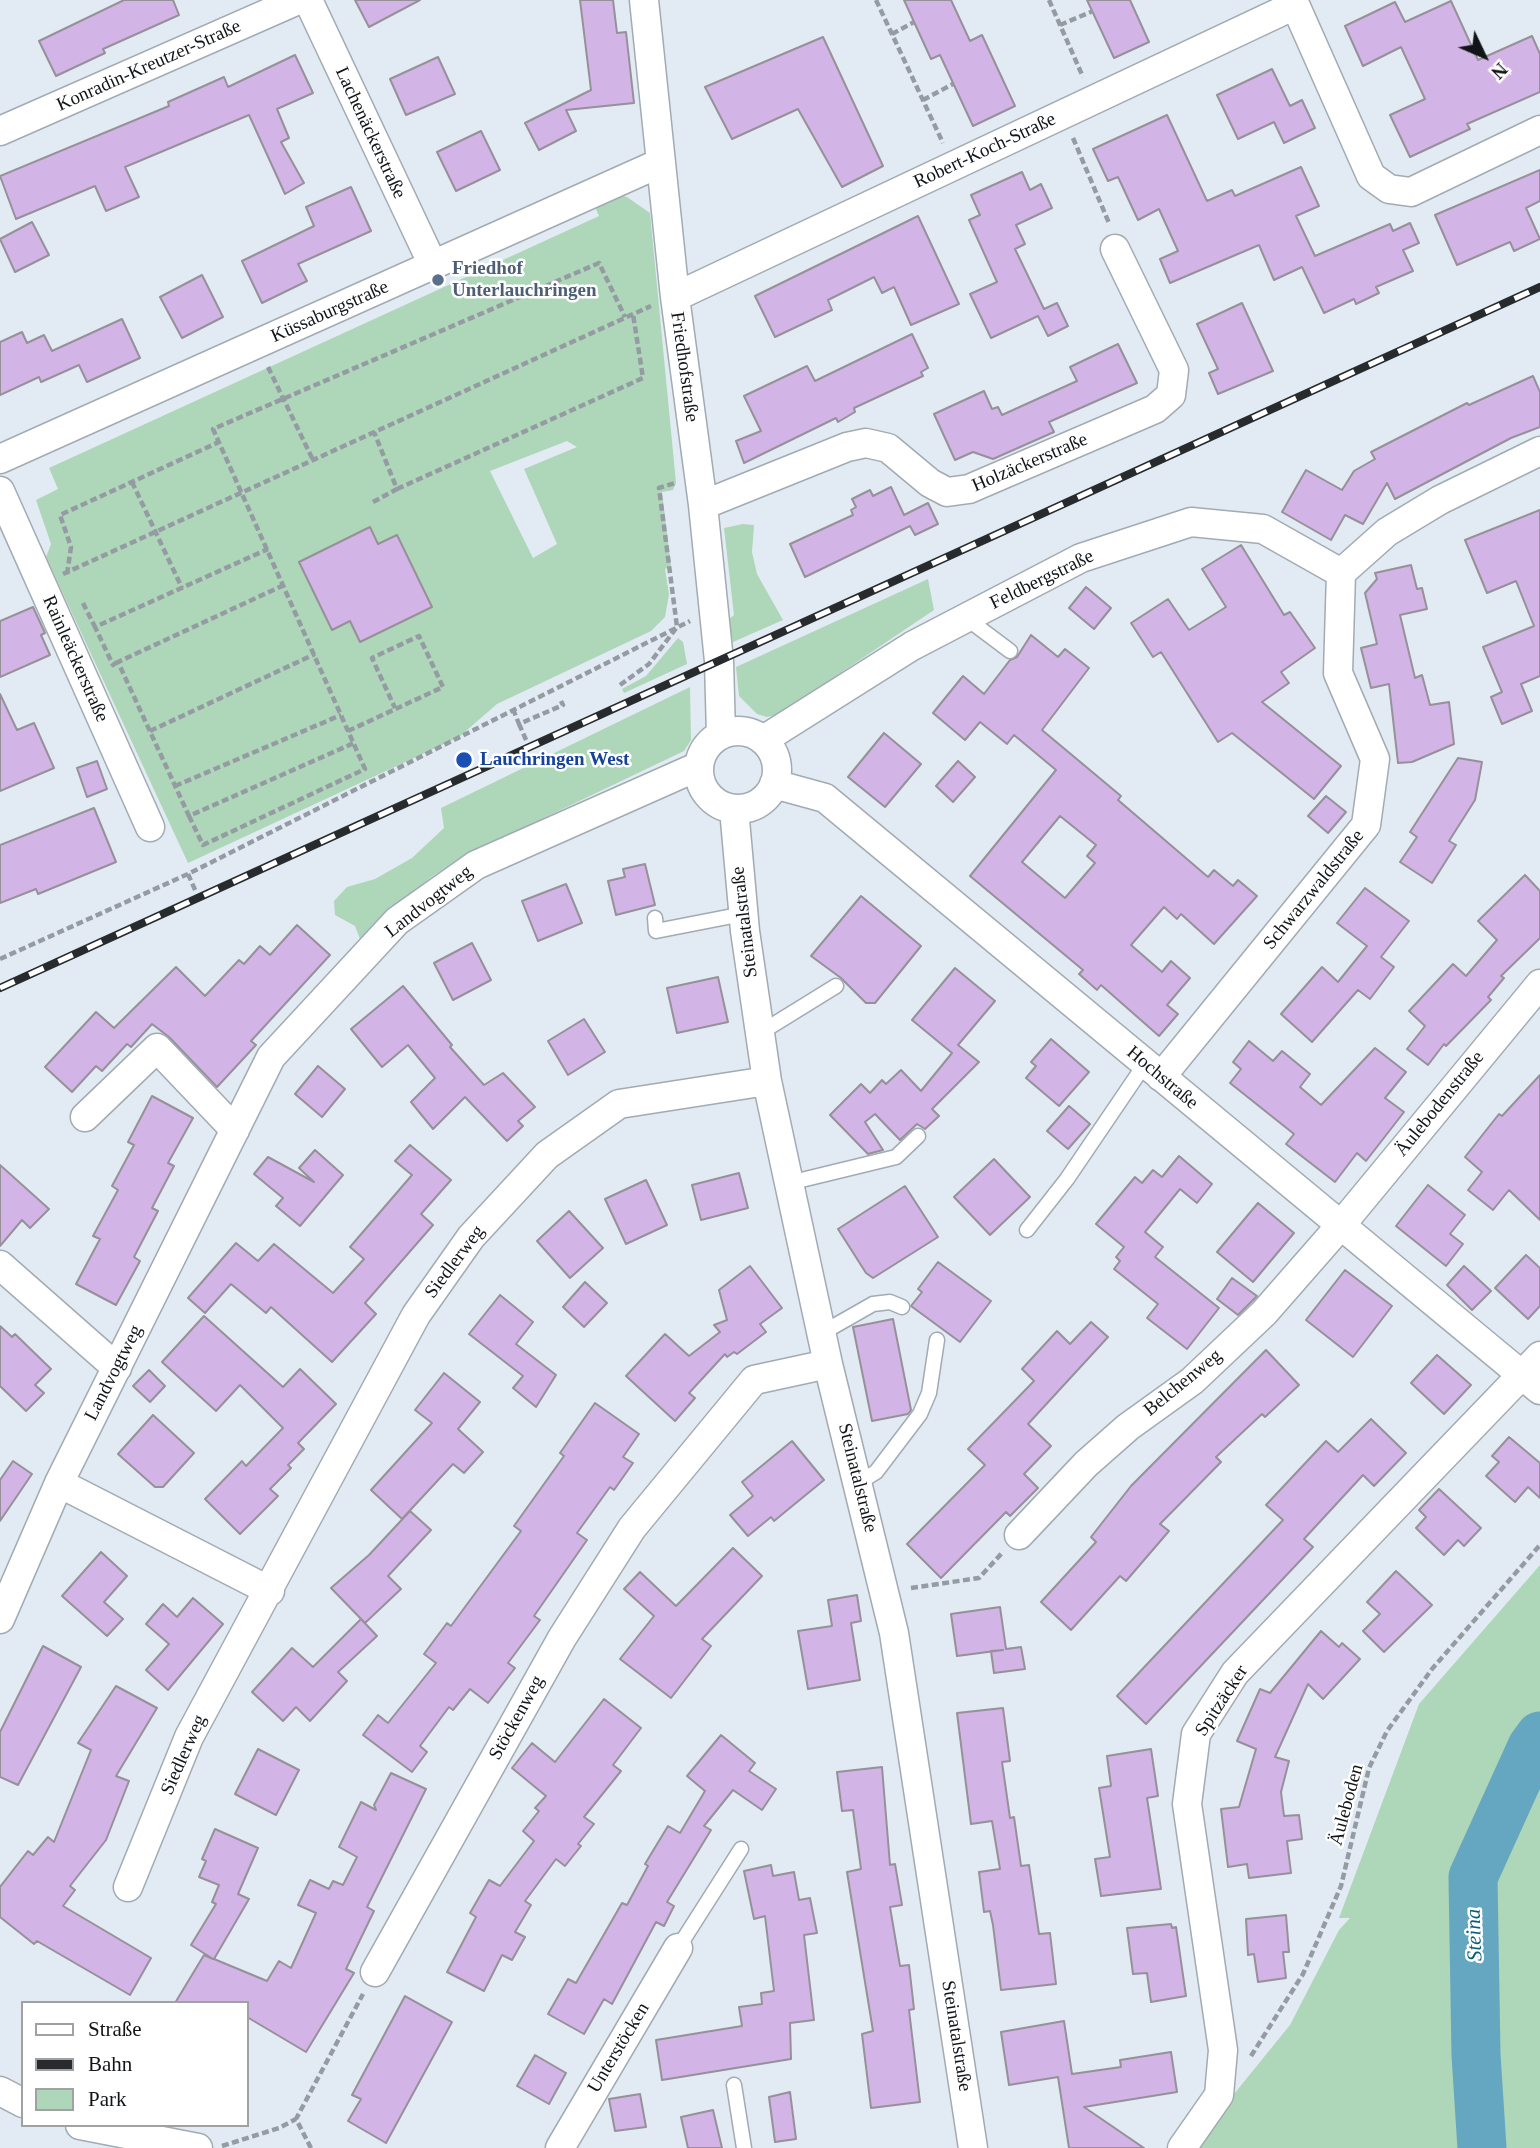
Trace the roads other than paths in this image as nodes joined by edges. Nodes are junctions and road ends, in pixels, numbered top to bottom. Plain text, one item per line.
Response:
1 (298, 0) edge
2 (307, 0) edge
3 (644, 0) edge
4 (1294, 3) edge
5 (1540, 130) edge
6 (0, 131) edge
7 (660, 163) junction
8 (1115, 249) road end
9 (433, 265) junction
10 (675, 297) junction
11 (1540, 452) edge
12 (0, 459) edge
13 (0, 491) edge
14 (703, 505) junction
15 (1342, 573) junction
16 (966, 618) junction
17 (1010, 651) dead end
18 (721, 735) junction
19 (763, 740) junction
20 (699, 766) junction
21 (774, 784) junction
22 (734, 809) junction
23 (150, 827) dead end
24 (743, 914) junction
25 (655, 918) dead end
26 (1540, 984) edge
27 (836, 986) dead end
28 (760, 1033) junction
29 (1153, 1071) junction
30 (767, 1081) junction
31 (85, 1118) dead end
32 (235, 1130) junction
33 (918, 1136) dead end
34 (789, 1183) junction
35 (1341, 1225) junction
36 (1027, 1230) dead end
37 (0, 1265) edge
38 (902, 1307) dead end
39 (822, 1333) junction
40 (937, 1340) dead end
41 (828, 1364) junction
42 (117, 1368) junction
43 (1534, 1374) edge
44 (59, 1483) junction
45 (859, 1483) junction
46 (1019, 1535) road end
47 (270, 1591) junction
48 (2, 1606) edge
49 (741, 1849) dead end
50 (128, 1887) dead end
51 (678, 1948) joint
52 (374, 1972) road end
53 (734, 2085) dead end
54 (0, 2091) edge
55 (21, 2102) edge
56 (90, 2127) edge
57 (198, 2148) edge
58 (560, 2148) edge
59 (744, 2148) edge
60 (973, 2148) edge
61 (1182, 2148) edge

1 - 6 street, Konradin-Kreutzer-Straße
2 - 9 street, Lachenäckerstraße
3 - 7 street, Friedhofstraße
4 - 5 street, Robert-Koch-Straße
4 - 10 street, Robert-Koch-Straße
7 - 9 street, Küssaburgstraße
7 - 10 street, Friedhofstraße
8 - 14 street, Holzäckerstraße
9 - 12 street, Küssaburgstraße
10 - 14 street, Friedhofstraße
11 - 15 street
13 - 23 street, Rainleäckerstraße
14 - 18 street, Friedhofstraße
15 - 16 street, Feldbergstraße
15 - 29 street, Schwarzwaldstraße
16 - 17 lane
16 - 19 street, Feldbergstraße
18 - 19 street
18 - 20 street
19 - 21 street
20 - 22 street
20 - 32 street, Landvogtweg
21 - 22 street
21 - 29 street, Hochstraße
22 - 24 street, Steinatalstraße
24 - 25 lane
24 - 28 street, Steinatalstraße
26 - 35 street, Äulebodenstraße
27 - 28 lane
28 - 30 street, Steinatalstraße
29 - 35 street, Hochstraße
29 - 36 lane
30 - 34 street, Steinatalstraße
30 - 47 street, Siedlerweg
31 - 32 street
32 - 42 street, Landvogtweg
33 - 34 lane
34 - 39 street, Steinatalstraße
35 - 43 street, Hochstraße
35 - 46 street, Belchenweg
37 - 42 street
38 - 39 lane
39 - 41 street, Steinatalstraße
40 - 45 lane
41 - 45 street, Steinatalstraße
41 - 52 street, Stöckenweg
42 - 44 street, Landvogtweg
43 - 61 street, Spitzäcker
44 - 47 street
44 - 48 street, Landvogtweg
45 - 60 street, Steinatalstraße
47 - 50 street, Siedlerweg
49 - 51 lane
51 - 58 street, Unterstöcken
53 - 59 lane
54 - 55 street
56 - 57 street

